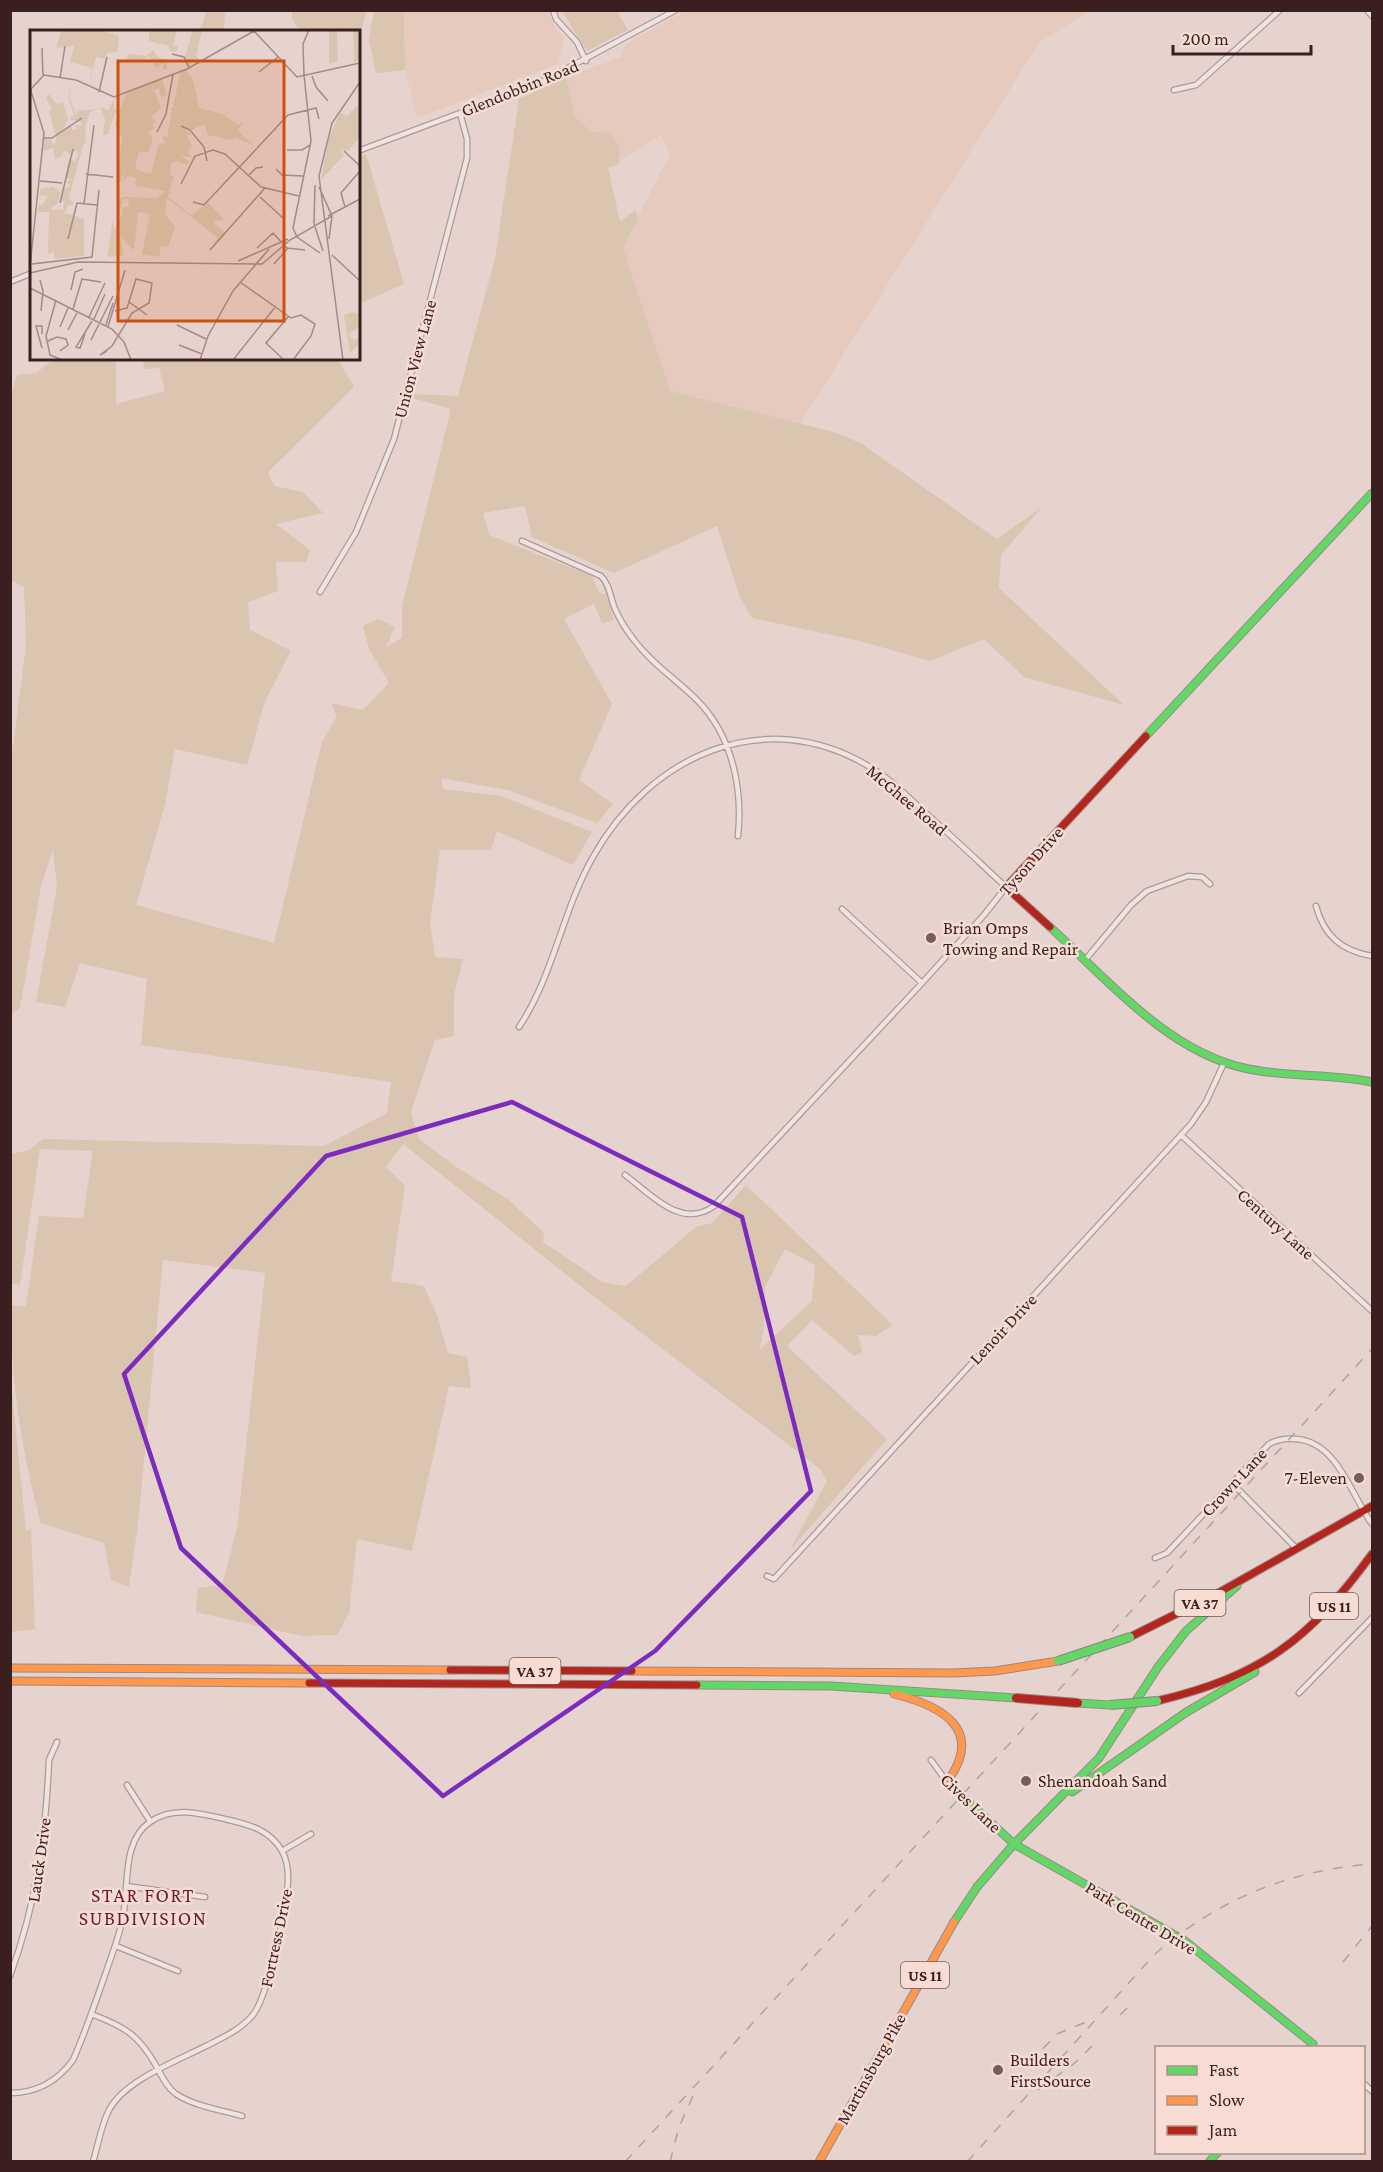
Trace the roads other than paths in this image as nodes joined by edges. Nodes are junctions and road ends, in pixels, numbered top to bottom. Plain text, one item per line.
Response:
1 (553, 10) edge
2 (676, 10) edge
3 (1280, 10) edge
4 (1367, 10) edge
5 (1372, 16) edge
6 (586, 61) junction
7 (1174, 90) dead end
8 (460, 113) junction
9 (360, 151) edge
10 (30, 274) edge
11 (10, 282) edge
12 (1372, 493) edge
13 (522, 541) dead end
14 (320, 592) dead end
15 (727, 745) junction
16 (738, 836) dead end
17 (1210, 884) dead end
18 (1006, 886) junction
19 (1316, 906) dead end
20 (842, 909) dead end
21 (1372, 956) edge
22 (1086, 960) junction
23 (922, 983) junction
24 (519, 1027) dead end
25 (1224, 1063) junction
26 (1372, 1082) edge
27 (1181, 1135) junction
28 (625, 1175) dead end
29 (1372, 1311) edge
30 (1232, 1483) junction
31 (1372, 1506) edge
32 (1363, 1511) junction
33 (1372, 1524) edge
34 (1297, 1549) junction
35 (1372, 1554) edge
36 (1155, 1558) dead end
37 (1268, 1565) junction
38 (767, 1576) dead end
39 (1372, 1618) edge
40 (1286, 1650) junction
41 (10, 1668) edge
42 (10, 1682) edge
43 (729, 1685) junction
44 (1299, 1693) dead end
45 (57, 1742) dead end
46 (931, 1760) dead end
47 (947, 1782) junction
48 (127, 1785) dead end
49 (1054, 1805) junction
50 (150, 1821) junction
51 (310, 1834) dead end
52 (1014, 1844) junction
53 (282, 1851) junction
54 (126, 1886) junction
55 (205, 1897) dead end
56 (116, 1946) junction
57 (178, 1971) dead end
58 (10, 1976) edge
59 (91, 2014) junction
60 (1314, 2046) edge
61 (158, 2070) junction
62 (10, 2093) edge
63 (242, 2116) dead end
64 (93, 2162) edge
65 (819, 2162) edge

1 - 6 street
2 - 6 street, Glendobbin Road
3 - 7 street
4 - 5 street
6 - 8 street, Glendobbin Road
8 - 9 street, Glendobbin Road
8 - 14 street, Union View Lane
10 - 11 street
12 - 18 main road, Tyson Drive
13 - 15 street
15 - 16 street
15 - 18 street, McGhee Road
15 - 24 street, McGhee Road
17 - 22 street
18 - 22 main road, McGhee Road
18 - 23 street, Tyson Drive
19 - 21 street
20 - 23 street
22 - 25 main road, McGhee Road
23 - 28 street, Tyson Drive
25 - 26 main road, McGhee Road
25 - 27 street, Lenoir Drive
27 - 29 street, Century Lane
27 - 38 street, Lenoir Drive
30 - 32 street, Crown Lane
30 - 34 street
30 - 36 street, Crown Lane
31 - 32 main road, US 11
32 - 33 street, Crown Lane
32 - 34 main road, US 11
34 - 37 main road, US 11
35 - 40 main road, US 11
37 - 41 main road, VA 37, bridge
37 - 49 main road, US 11
39 - 44 street
40 - 43 main road, VA 37, bridge
40 - 49 main road, US 11
42 - 43 main road, VA 37
43 - 47 main road
45 - 58 street, Lauck Drive
46 - 47 street, Cives Lane
47 - 52 main road, Cives Lane
48 - 50 street
49 - 52 main road, Martinsburg Pike / US 11
50 - 53 street
50 - 54 street
51 - 53 street
52 - 60 main road, Park Centre Drive
52 - 65 main road, Martinsburg Pike / US 11
53 - 61 street, Fortress Drive
54 - 55 street
54 - 56 street
56 - 57 street
56 - 59 street
59 - 61 street
59 - 62 street
61 - 63 street
61 - 64 street, Fortress Drive

